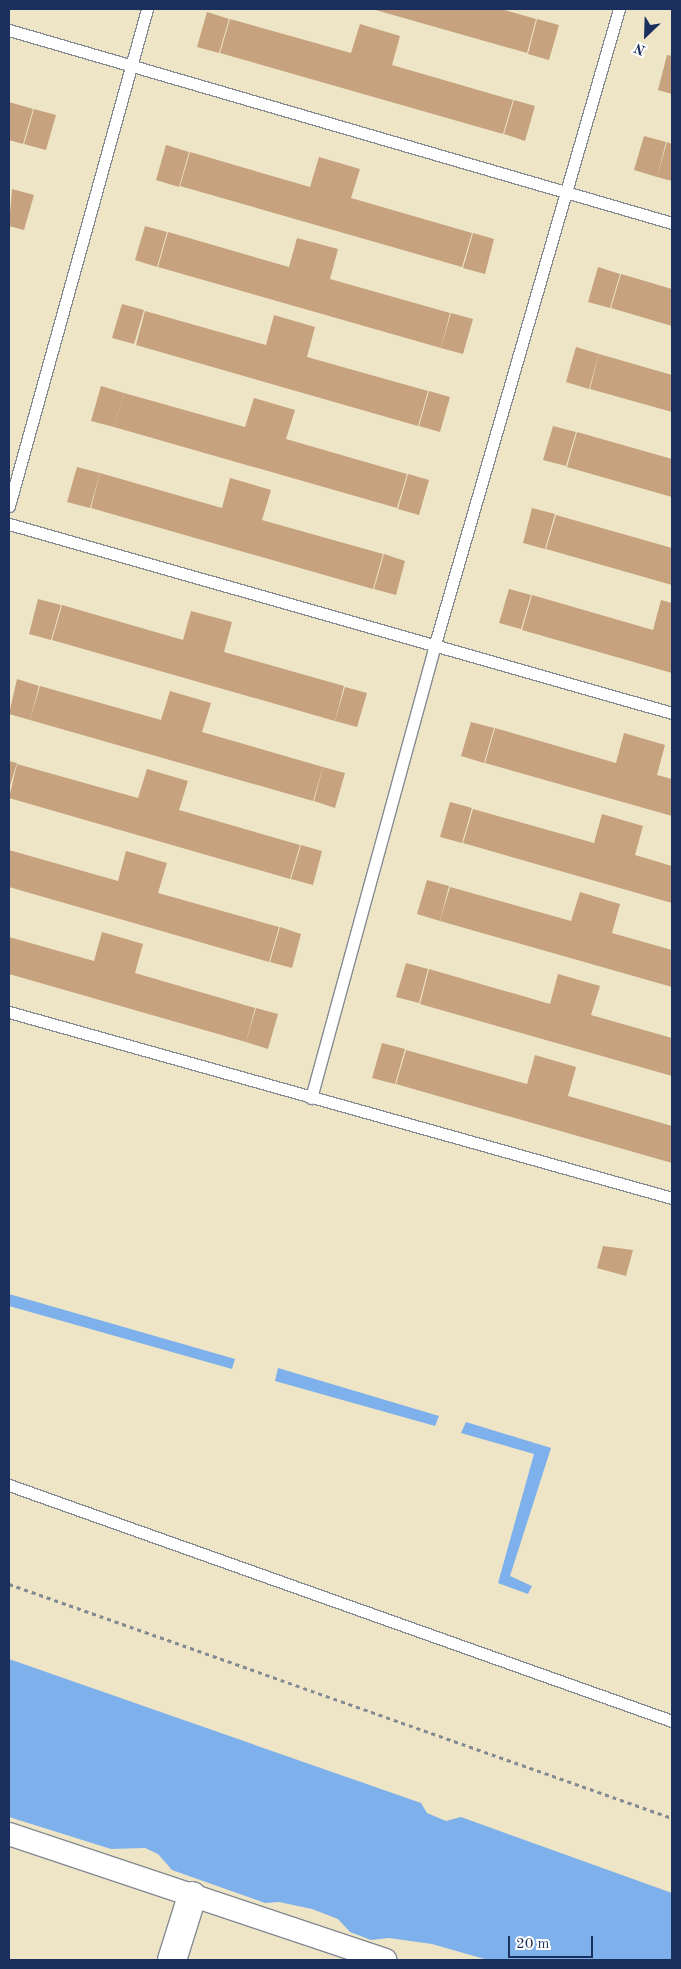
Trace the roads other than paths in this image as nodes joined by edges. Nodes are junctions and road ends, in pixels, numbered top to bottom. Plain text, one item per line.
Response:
1 (147, 9) edge
2 (619, 9) edge
3 (9, 30) edge
4 (132, 66) junction
5 (566, 192) junction
6 (672, 223) edge
7 (9, 506) edge
8 (9, 524) edge
9 (435, 644) junction
10 (672, 713) edge
11 (9, 1012) edge
12 (311, 1098) junction
13 (672, 1198) edge
14 (9, 1484) edge
15 (672, 1721) edge
16 (9, 1834) edge
17 (192, 1896) junction
18 (172, 1960) edge
19 (385, 1960) edge

1 - 4 lane
2 - 5 lane
3 - 4 lane
4 - 5 lane
4 - 7 lane
5 - 6 lane
5 - 9 lane
8 - 9 lane
9 - 10 lane
9 - 12 lane
11 - 12 lane
12 - 13 lane
14 - 15 lane
16 - 17 street
17 - 18 street
17 - 19 street

